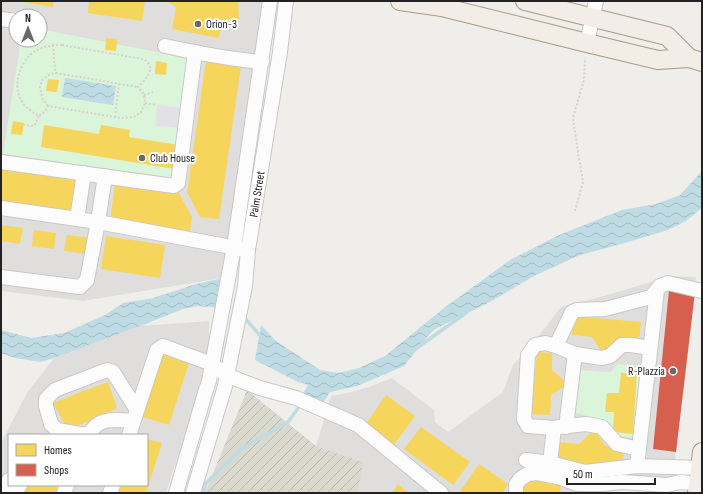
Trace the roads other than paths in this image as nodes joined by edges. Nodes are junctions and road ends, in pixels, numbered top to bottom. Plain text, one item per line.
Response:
1 (270, 1) edge
2 (286, 1) edge
3 (400, 1) edge
4 (525, 1) edge
5 (594, 9) edge
6 (587, 43) junction
7 (165, 46) dead end
8 (195, 52) junction
9 (696, 60) edge
10 (262, 62) junction
11 (1, 162) edge
12 (84, 173) junction
13 (105, 176) junction
14 (1, 208) edge
15 (77, 219) junction
16 (98, 222) junction
17 (234, 247) junction
18 (248, 250) junction
19 (1, 277) edge
20 (657, 290) junction
21 (702, 291) edge
22 (556, 346) junction
23 (650, 348) junction
24 (575, 354) junction
25 (212, 364) junction
26 (226, 380) junction
27 (135, 416) junction
28 (560, 427) junction
29 (48, 429) edge
30 (80, 434) edge
31 (90, 434) edge
32 (129, 434) edge
33 (639, 449) junction
34 (526, 460) dead end
35 (550, 463) junction
36 (637, 466) junction
37 (700, 475) edge
38 (8, 482) edge
39 (564, 486) edge
40 (602, 489) edge
41 (1, 493) edge
42 (176, 493) edge
43 (193, 493) edge
44 (441, 493) edge
45 (516, 493) edge

1 - 10 street
2 - 18 street, Palm Street
3 - 6 main road
4 - 5 main road
5 - 6 street
5 - 9 main road
6 - 9 main road
7 - 8 street
8 - 10 street
8 - 13 street
10 - 17 street
11 - 12 street
12 - 13 street
12 - 15 street
13 - 16 street
14 - 15 street
15 - 16 street
16 - 17 street
16 - 19 street
17 - 18 street
17 - 25 street
18 - 26 street, Palm Street
20 - 21 street
20 - 22 street
20 - 23 street
22 - 24 street
22 - 28 street
23 - 24 street
23 - 33 street
24 - 28 street
25 - 26 street
25 - 27 street
25 - 42 street
26 - 43 street, Palm Street
26 - 44 street
27 - 29 street
27 - 31 street
27 - 32 street
28 - 33 street
28 - 35 street
29 - 30 street
33 - 36 street
34 - 35 street
35 - 36 street
36 - 37 street
37 - 40 street
38 - 41 street
39 - 40 street
39 - 45 street

